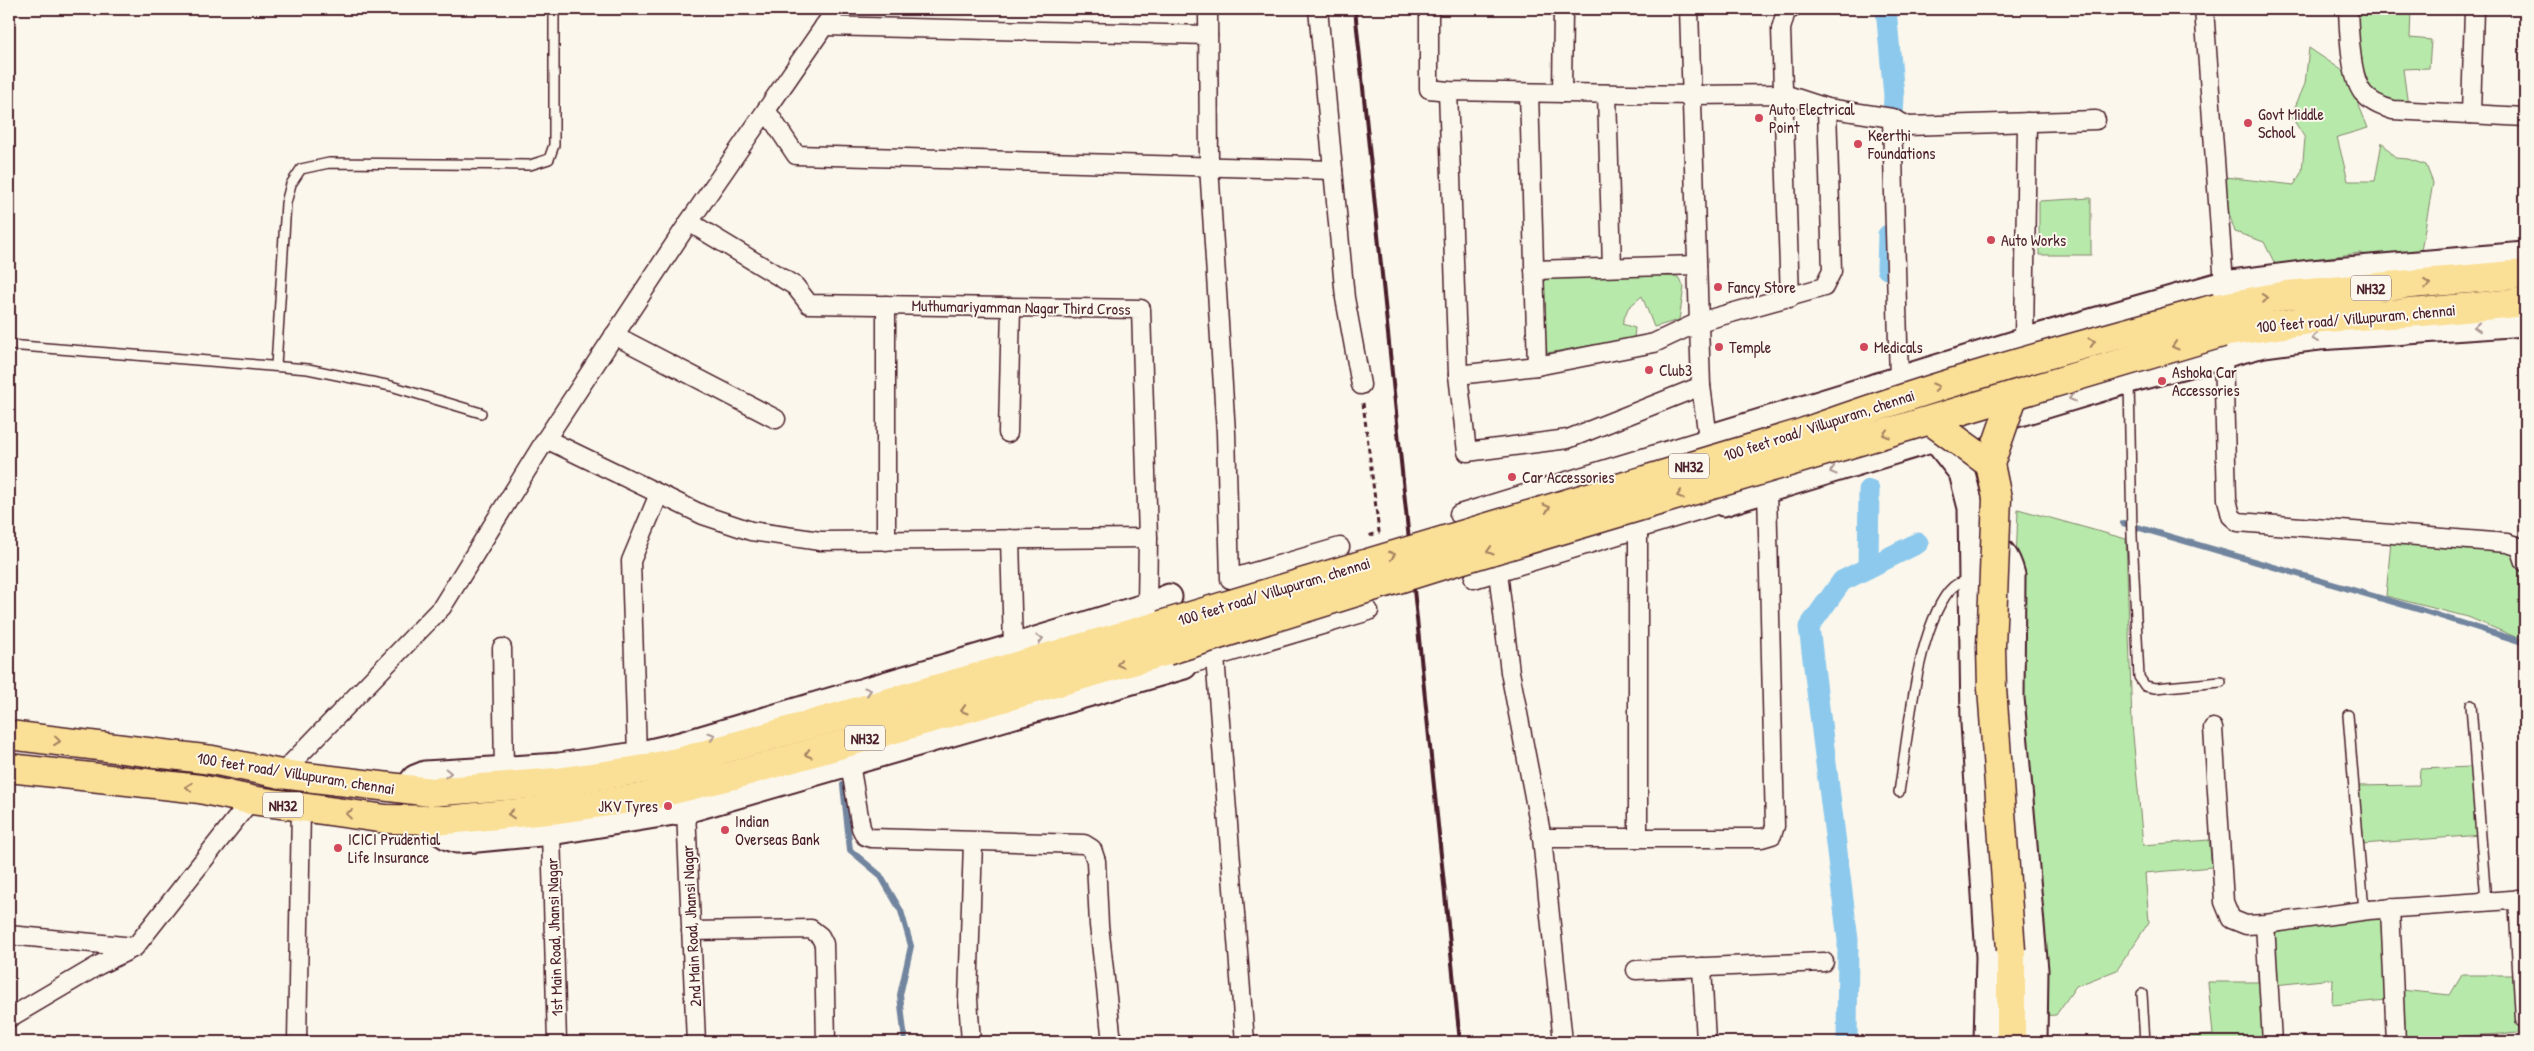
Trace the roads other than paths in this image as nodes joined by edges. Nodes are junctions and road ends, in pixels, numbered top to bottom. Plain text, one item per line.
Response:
1 (554, 9) edge
2 (836, 9) edge
3 (1208, 9) edge
4 (1318, 9) edge
5 (1429, 9) edge
6 (1563, 9) edge
7 (1689, 9) edge
8 (1791, 9) edge
9 (2204, 9) edge
10 (2348, 9) edge
11 (2474, 9) edge
12 (824, 26) junction
13 (1208, 35) junction
14 (1448, 91) junction
15 (1529, 93) junction
16 (1562, 93) junction
17 (1606, 94) junction
18 (1784, 94) junction
19 (1692, 95) junction
20 (1827, 108) junction
21 (766, 110) junction
22 (2471, 114) junction
23 (2525, 117) edge
24 (1892, 118) junction
25 (2096, 120) dead end
26 (2027, 122) junction
27 (1210, 166) junction
28 (1333, 170) junction
29 (689, 222) junction
30 (2525, 255) edge
31 (1697, 265) junction
32 (1612, 267) junction
33 (1534, 270) junction
34 (2525, 274) edge
35 (1790, 298) junction
36 (2525, 302) edge
37 (886, 305) junction
38 (1011, 307) junction
39 (2218, 321) junction
40 (1699, 322) junction
41 (2525, 323) edge
42 (614, 335) junction
43 (2024, 341) junction
44 (9, 345) edge
45 (276, 366) junction
46 (1537, 366) junction
47 (1458, 375) junction
48 (1899, 380) junction
49 (2129, 380) junction
50 (1361, 385) road end
51 (1700, 386) junction
52 (2013, 397) junction
53 (482, 413) dead end
54 (776, 418) dead end
55 (1934, 431) junction
56 (1008, 433) dead end
57 (1708, 438) junction
58 (546, 439) junction
59 (1990, 464) junction
60 (1767, 490) junction
61 (660, 494) junction
62 (1723, 503) junction
63 (1459, 514) dead end
64 (1638, 529) junction
65 (1148, 538) junction
66 (1010, 540) junction
67 (886, 541) junction
68 (1973, 543) junction
69 (1340, 547) road end
70 (2525, 562) edge
71 (1498, 572) junction
72 (1474, 579) dead end
73 (1972, 579) junction
74 (1369, 612) dead end
75 (1166, 629) junction
76 (1013, 647) junction
77 (502, 648) dead end
78 (1215, 657) junction
79 (2221, 682) dead end
80 (2471, 705) dead end
81 (2348, 715) dead end
82 (2213, 728) dead end
83 (9, 735) edge
84 (637, 755) junction
85 (850, 764) junction
86 (9, 768) edge
87 (504, 770) junction
88 (281, 774) junction
89 (406, 790) junction
90 (1899, 792) dead end
91 (251, 800) junction
92 (301, 808) junction
93 (686, 810) junction
94 (421, 820) junction
95 (551, 832) junction
96 (1638, 837) junction
97 (1542, 838) junction
98 (973, 842) junction
99 (2026, 858) junction
100 (1983, 861) junction
101 (2522, 899) edge
102 (2486, 902) junction
103 (2390, 908) junction
104 (2364, 911) junction
105 (2265, 924) junction
106 (691, 931) junction
107 (9, 935) edge
108 (135, 947) junction
109 (1824, 962) dead end
110 (1702, 967) junction
111 (1636, 970) dead end
112 (2142, 994) dead end
113 (9, 1018) edge
114 (2525, 1019) edge
115 (297, 1042) edge
116 (557, 1042) edge
117 (696, 1042) edge
118 (826, 1042) edge
119 (971, 1042) edge
120 (1112, 1042) edge
121 (1245, 1042) edge
122 (1563, 1042) edge
123 (1706, 1042) edge
124 (1987, 1042) edge
125 (2011, 1042) edge
126 (2034, 1042) edge
127 (2145, 1042) edge
128 (2272, 1042) edge
129 (2396, 1042) edge

1 - 45 lane
2 - 12 street
3 - 13 street
4 - 28 street
5 - 14 street
6 - 16 street
7 - 19 street
8 - 18 street
9 - 39 street
10 - 22 street
11 - 22 street
12 - 13 street
12 - 21 street
13 - 27 street
14 - 15 street
14 - 47 street
15 - 16 street
15 - 33 street
16 - 17 street
17 - 19 street
17 - 32 street
18 - 19 street
18 - 20 street
18 - 35 street
19 - 31 street
20 - 24 street
20 - 35 street
21 - 27 street
21 - 29 street
22 - 23 street
24 - 26 street
24 - 48 street
25 - 26 street
26 - 43 street
27 - 28 street
27 - 69 street
28 - 50 street
29 - 37 street, Muthumariyamman Nagar Third Cross
29 - 42 street
30 - 39 street
31 - 32 street
31 - 40 street
32 - 33 street
33 - 46 street
39 -> 34 highway, 100 feet road/ Villupuram, chennai / NH32
35 - 40 street
36 - 39 highway, 100 feet road/ Villupuram, chennai / NH32
37 - 38 street, Muthumariyamman Nagar Third Cross
37 - 67 street
38 - 56 street
38 - 65 street, Muthumariyamman Nagar Third Cross
41 -> 39 street
39 - 43 street
39 - 49 street
39 -> 52 highway, 100 feet road/ Villupuram, chennai / NH32, bridge
39 - 70 street
75 -> 39 highway, 100 feet road/ Villupuram, chennai / NH32, bridge
40 - 46 street
40 - 51 street
42 - 54 street
42 - 58 street
43 - 48 street
44 - 45 lane
45 - 53 lane
46 - 47 street
47 - 51 street
48 - 57 street
49 -> 55 street
49 - 79 lane
51 - 57 street
52 - 55 highway, 100 feet road/ Villupuram, chennai / NH32, bridge
52 - 59 highway, bridge
55 - 59 highway, bridge
55 -> 60 street
55 - 68 street
55 -> 75 highway, 100 feet road/ Villupuram, chennai / NH32, bridge
57 - 62 street
57 - 63 street
58 - 61 street
58 - 88 street
59 - 125 highway, bridge
60 - 62 street
60 - 96 street
61 - 67 street
61 - 84 street
62 - 64 street
64 - 71 street
64 - 96 street
65 - 66 street
65 - 75 street, Muthumariyamman Nagar Third Cross
66 - 67 street
66 - 76 street
68 - 73 street
68 - 99 street
71 - 72 street
71 - 97 street
73 - 90 lane
73 - 100 street
74 - 78 street
76 -> 75 street
75 - 78 street
75 - 85 street
75 - 89 highway, 100 feet road/ Villupuram, chennai / NH32
75 -> 94 highway, 100 feet road/ Villupuram, chennai / NH32
84 -> 76 street
77 - 87 street
78 - 121 street
80 - 102 lane
81 - 104 lane
82 - 105 street
83 -> 88 highway, 100 feet road/ Villupuram, chennai / NH32
84 - 87 street
85 - 93 street
85 - 98 street
91 -> 86 highway, 100 feet road/ Villupuram, chennai / NH32
89 -> 87 street
88 - 89 highway, 100 feet road/ Villupuram, chennai / NH32
91 - 92 highway, 100 feet road/ Villupuram, chennai / NH32
91 - 108 street
94 -> 92 highway, 100 feet road/ Villupuram, chennai / NH32
92 - 115 street
93 - 95 street
93 - 106 street, 2nd Main Road, Jhansi Nagar
94 - 95 street
95 - 116 street, 1st Main Road, Jhansi Nagar
96 - 97 street
97 - 122 street
98 - 119 street
98 - 120 street
99 - 100 street
99 - 126 street
100 - 124 street
101 - 102 street
101 - 114 street
102 - 103 street
103 - 104 street
103 - 129 street
104 - 105 street
105 - 128 street
106 - 117 street, 2nd Main Road, Jhansi Nagar
106 - 118 street
107 - 108 street
108 - 113 street
109 - 110 street
110 - 111 street
110 - 123 street
112 - 127 lane

